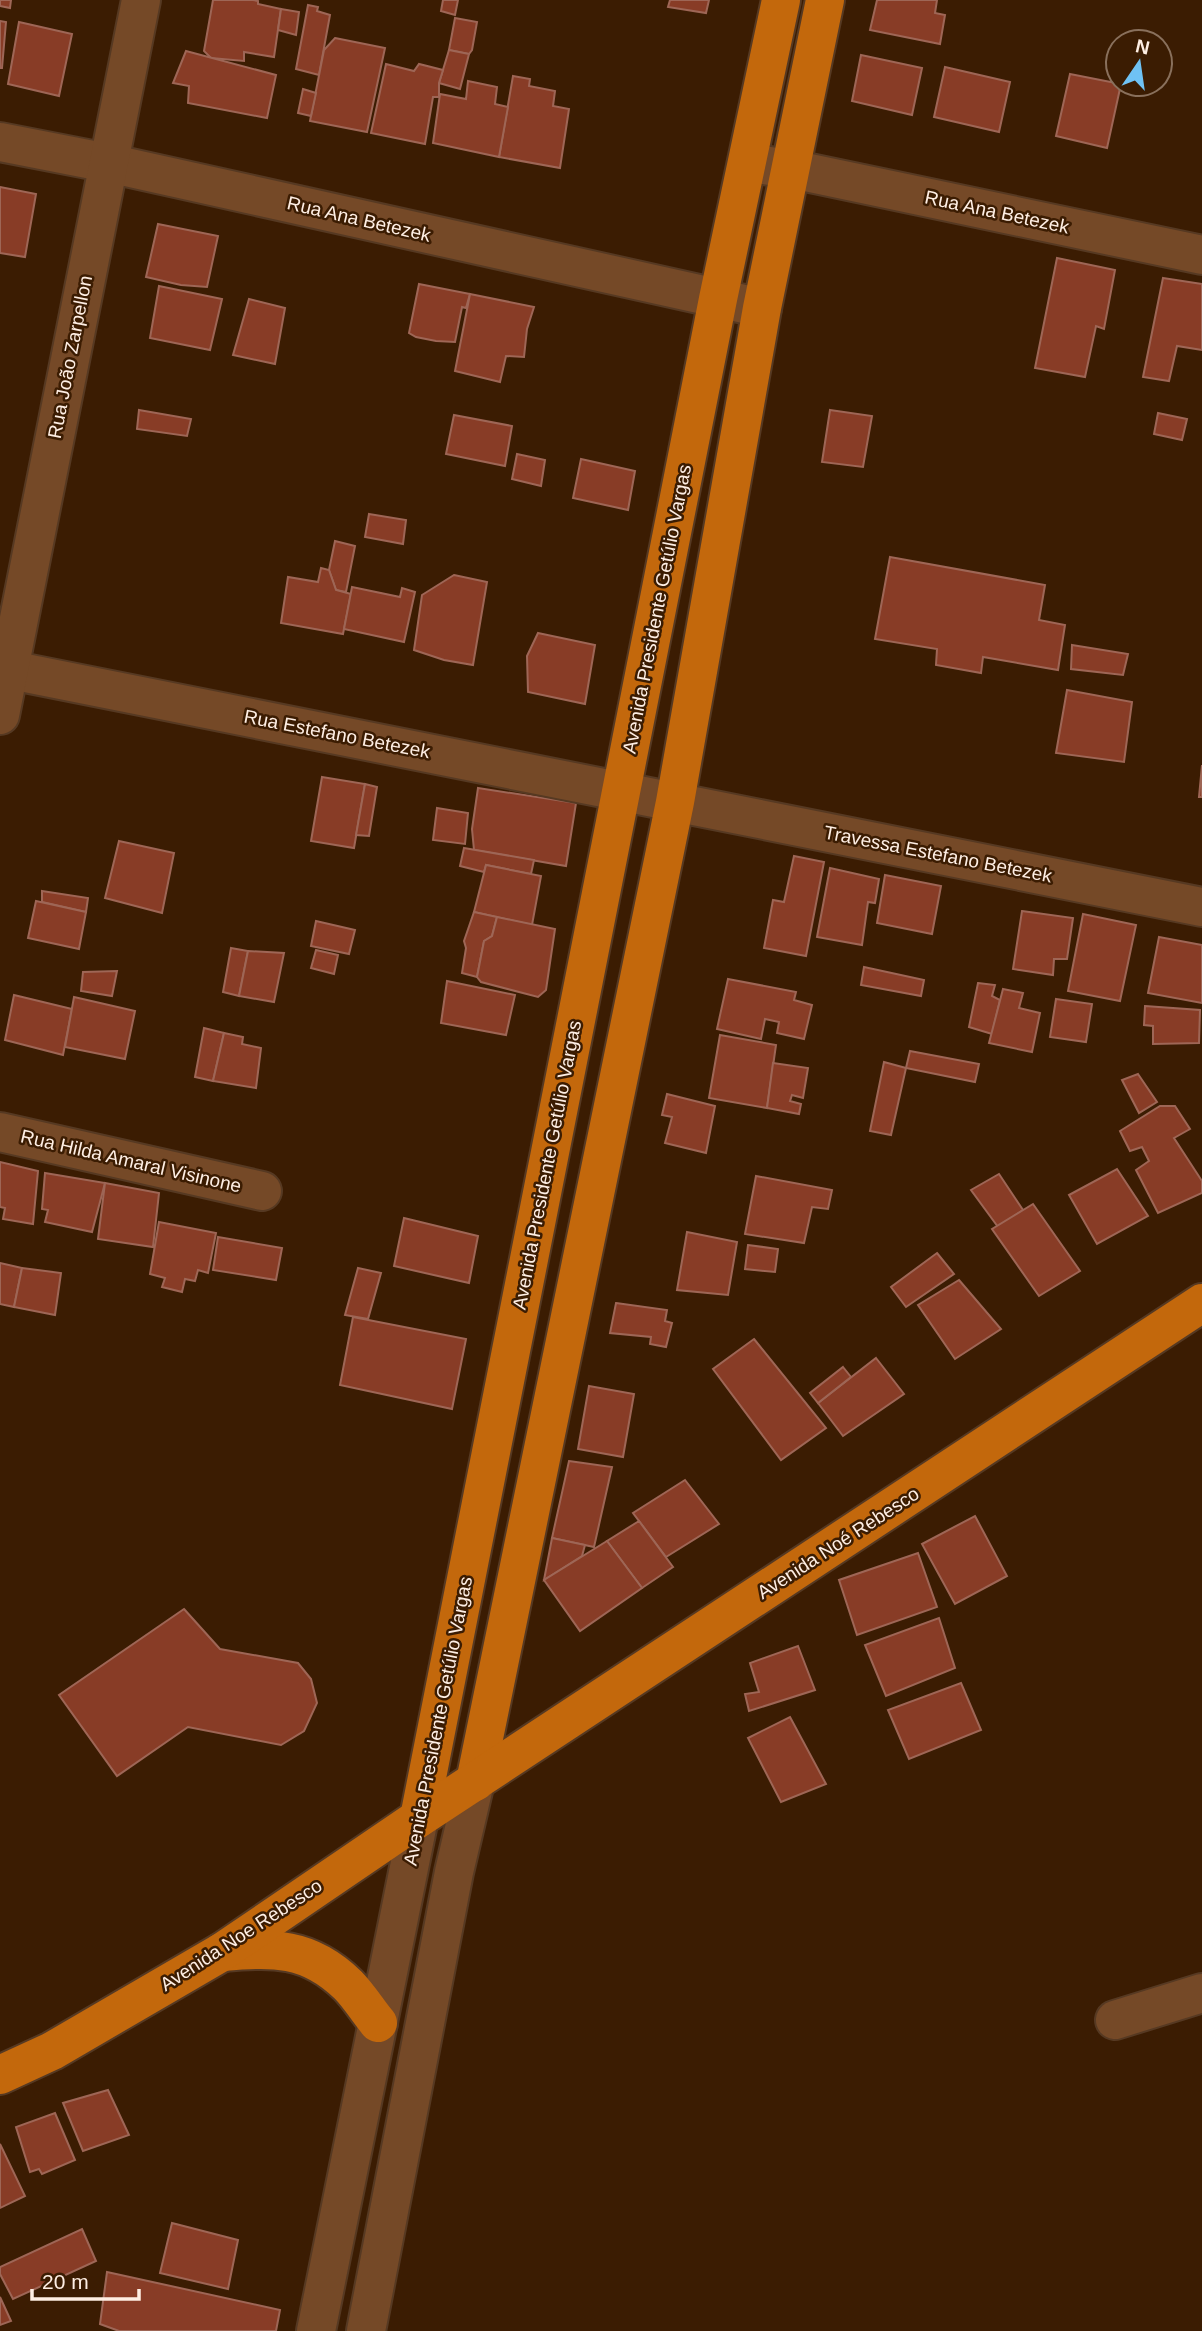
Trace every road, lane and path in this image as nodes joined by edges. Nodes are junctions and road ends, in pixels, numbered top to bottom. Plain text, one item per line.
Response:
1 (141, 0) edge
2 (782, 0) edge
3 (825, 0) edge
4 (0, 142) edge
5 (108, 163) junction
6 (748, 163) junction
7 (791, 169) junction
8 (1202, 255) edge
9 (718, 299) junction
10 (762, 308) junction
11 (5, 668) edge
12 (0, 715) edge
13 (621, 791) junction
14 (674, 802) junction
15 (1202, 907) edge
16 (0, 1132) edge
17 (262, 1191) dead end
18 (1202, 1303) edge
19 (475, 1782) junction
20 (419, 1818) junction
21 (222, 1952) junction
22 (1202, 1993) edge
23 (1115, 2020) dead end
24 (378, 2023) junction
25 (0, 2075) edge
26 (316, 2331) edge
27 (366, 2331) edge

1 - 5 street, Rua João Zarpellon
2 - 6 main road, Avenida Presidente Getúlio Vargas
3 - 7 main road
4 - 5 street, Rua Ana Betezek
5 - 9 street, Rua Ana Betezek
5 - 11 street, Rua João Zarpellon
6 - 7 street, Rua Ana Betezek
6 - 9 main road, Avenida Presidente Getúlio Vargas
7 - 8 street, Rua Ana Betezek
7 - 10 main road
9 - 10 street, Rua Ana Betezek
9 - 13 main road, Avenida Presidente Getúlio Vargas
10 - 14 main road
11 - 12 street, Rua João Zarpellon
11 - 13 street, Rua Estefano Betezek
13 - 14 street, Rua Estefano Betezek
13 - 20 main road, Avenida Presidente Getúlio Vargas
14 - 15 street, Travessa Estefano Betezek
14 - 19 main road
16 - 17 street, Rua Hilda Amaral Visinone
18 - 19 main road, Avenida Noé Rebesco
19 - 20 main road, Avenida Noe Rebesco
19 - 27 street
20 - 21 main road, Avenida Noe Rebesco
20 - 24 street, Avenida Presidente Getúlio Vargas
21 - 24 main road
21 - 25 main road, Avenida Noe Rebesco
22 - 23 street
24 - 26 street, Avenida Presidente Getúlio Vargas

